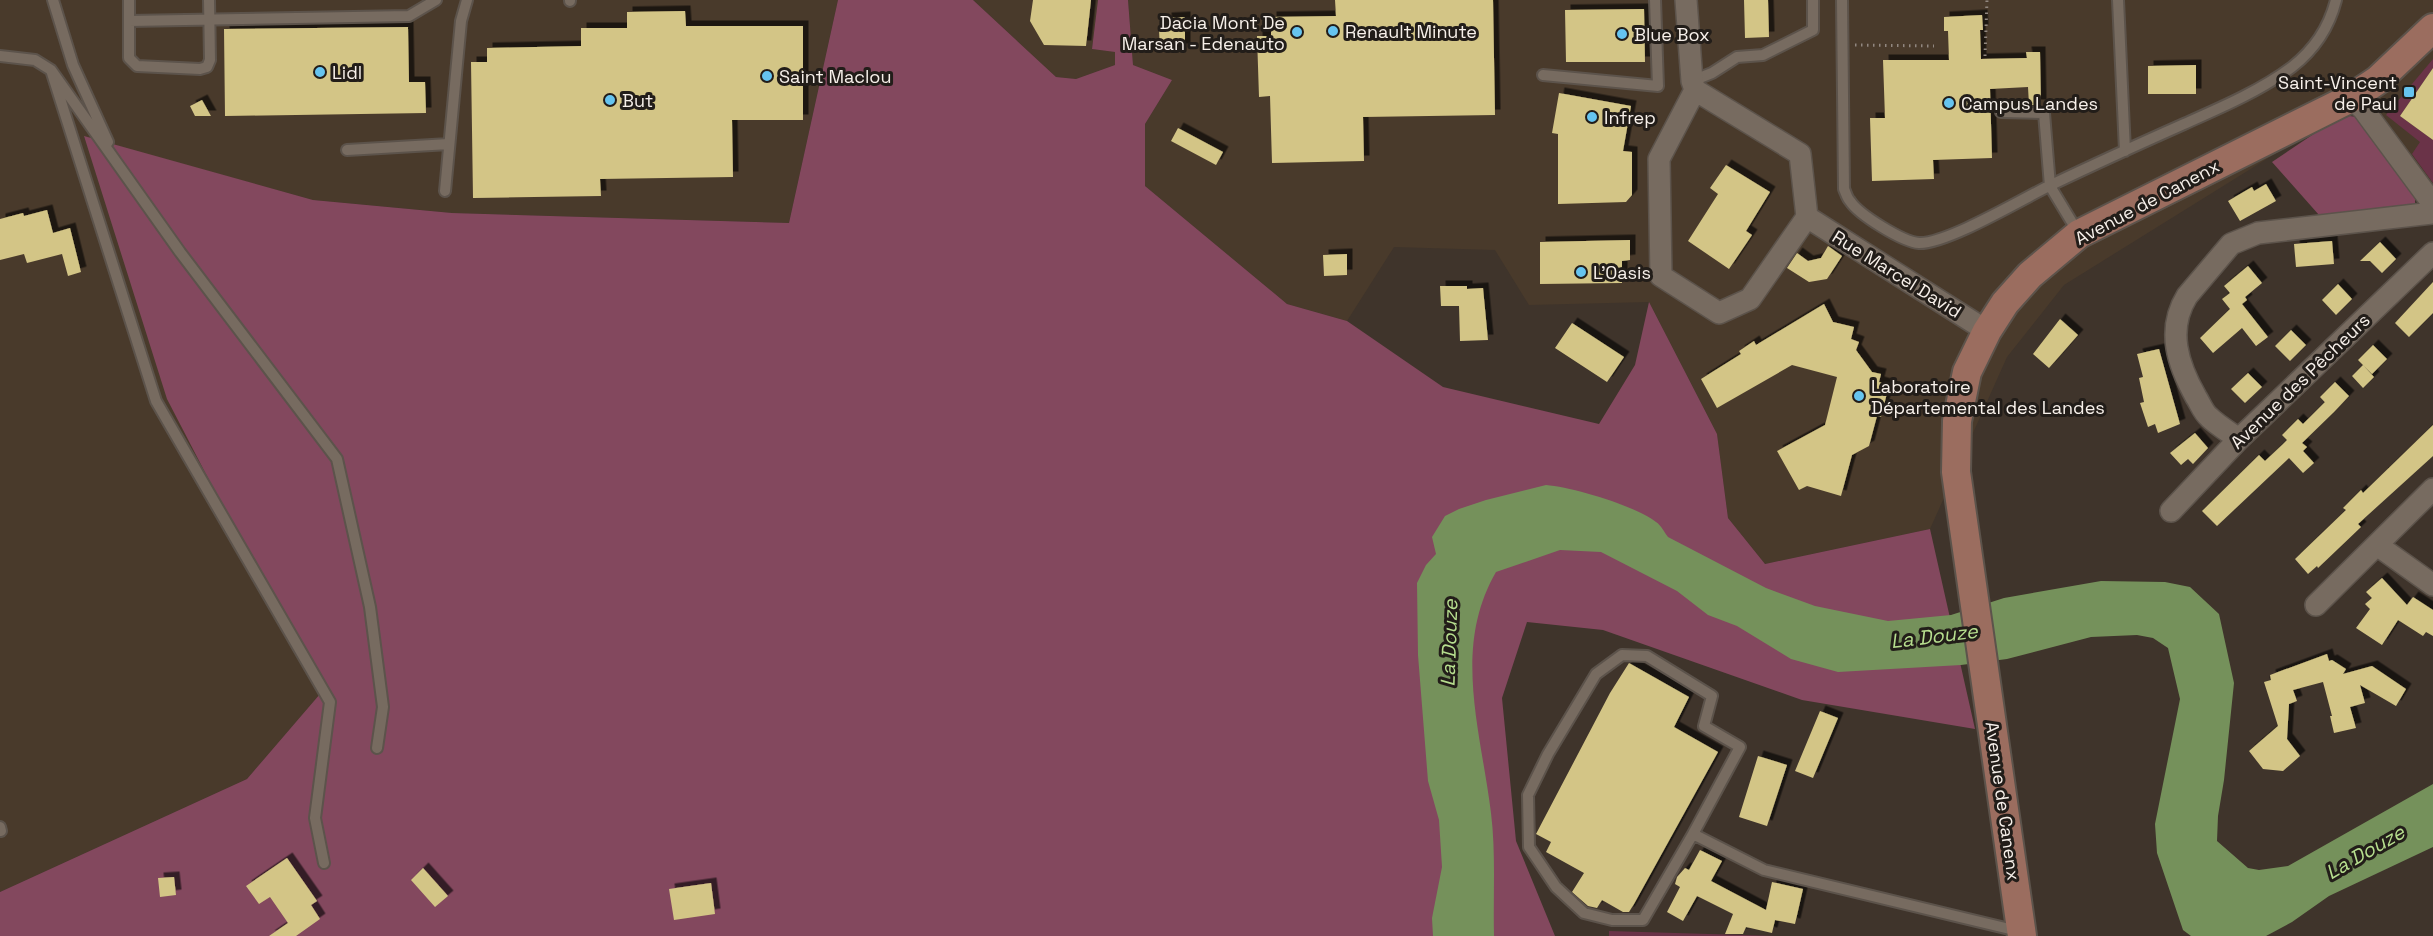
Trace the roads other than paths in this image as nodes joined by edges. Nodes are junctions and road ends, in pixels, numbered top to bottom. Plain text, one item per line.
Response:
1 (53, 0) edge
2 (129, 0) edge
3 (209, 0) edge
4 (436, 0) edge
5 (467, 0) edge
6 (1655, 0) edge
7 (1813, 0) edge
8 (1842, 0) edge
9 (2118, 0) edge
10 (2336, 0) edge
11 (1688, 10) edge
12 (209, 20) junction
13 (129, 21) junction
14 (2433, 28) edge
15 (0, 56) edge
16 (51, 70) junction
17 (1543, 75) dead end
18 (1694, 85) junction
19 (2351, 99) junction
20 (2001, 112) dead end
21 (450, 144) junction
22 (347, 150) dead end
23 (2125, 151) junction
24 (118, 165) junction
25 (2050, 186) junction
26 (445, 192) dead end
27 (2433, 204) edge
28 (2433, 213) edge
29 (1807, 217) junction
30 (2079, 234) junction
31 (2433, 253) edge
32 (1987, 331) junction
33 (2239, 439) junction
34 (2433, 489) edge
35 (2171, 511) dead end
36 (2377, 545) junction
37 (2433, 585) edge
38 (2316, 605) dead end
39 (377, 748) dead end
40 (1693, 834) junction
41 (324, 863) dead end
42 (2021, 934) edge

1 - 24 lane
2 - 13 lane
3 - 12 lane
4 - 12 lane
5 - 21 lane
6 - 17 lane
7 - 18 lane
8 - 25 lane
9 - 23 lane
10 - 23 lane
11 - 18 street
12 - 13 lane
12 - 13 lane
14 - 19 main road, Avenue de Canenx
15 - 16 lane
16 - 24 lane
16 - 41 lane
18 - 29 street
18 - 29 street
19 - 27 street
19 - 30 main road, Avenue de Canenx
20 - 25 lane
21 - 22 lane
21 - 26 lane
23 - 25 lane
24 - 39 lane
25 - 30 lane
28 - 33 street
29 - 32 street, Rue Marcel David
30 - 32 main road, Avenue de Canenx
31 - 33 street, Avenue des Pêcheurs
32 - 42 main road, Avenue de Canenx
33 - 35 street, Avenue des Pêcheurs
34 - 36 street
36 - 37 street
36 - 38 street
40 - 40 lane
40 - 42 lane

